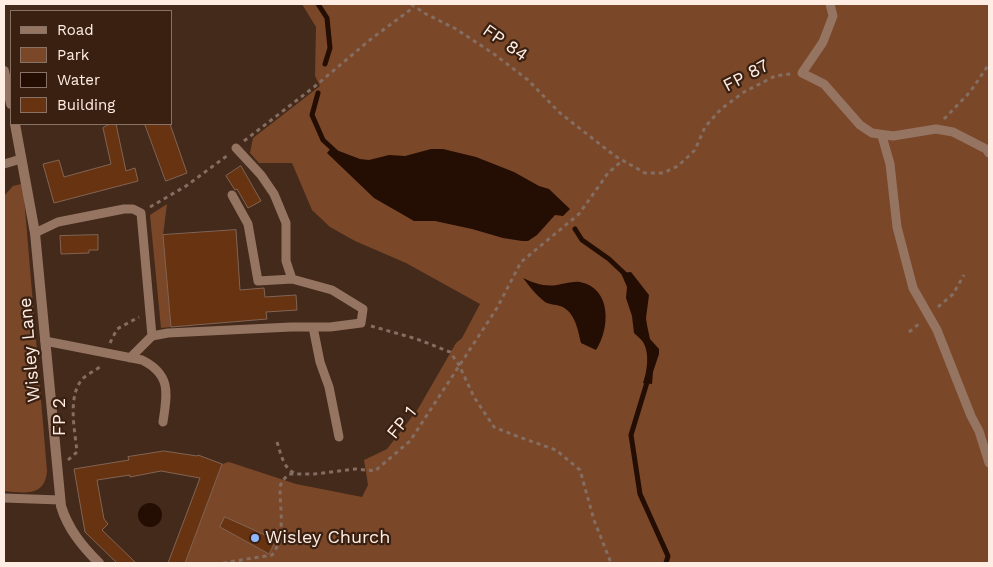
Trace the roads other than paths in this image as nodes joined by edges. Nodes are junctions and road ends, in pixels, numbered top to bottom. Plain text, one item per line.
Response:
1 (830, 4) edge
2 (4, 71) edge
3 (10, 99) edge
4 (15, 125) edge
5 (882, 136) junction
6 (236, 148) dead end
7 (989, 153) edge
8 (21, 159) junction
9 (4, 164) edge
10 (232, 195) dead end
11 (35, 233) junction
12 (292, 279) junction
13 (313, 327) junction
14 (152, 336) junction
15 (45, 341) junction
16 (130, 358) junction
17 (163, 422) dead end
18 (339, 437) dead end
19 (989, 463) edge
20 (4, 498) edge
21 (60, 500) junction
22 (99, 563) edge

1 - 5 lane
2 - 3 street
4 - 8 street, Wisley Lane
5 - 7 lane
5 - 19 lane
6 - 12 lane
8 - 9 lane
8 - 11 street, Wisley Lane
10 - 12 lane
11 - 14 lane
11 - 15 street, Wisley Lane
12 - 13 lane
13 - 14 lane
13 - 18 lane
14 - 16 lane
15 - 16 lane
15 - 21 street, Wisley Lane
16 - 17 lane
20 - 21 lane
21 - 22 street, Wisley Lane

